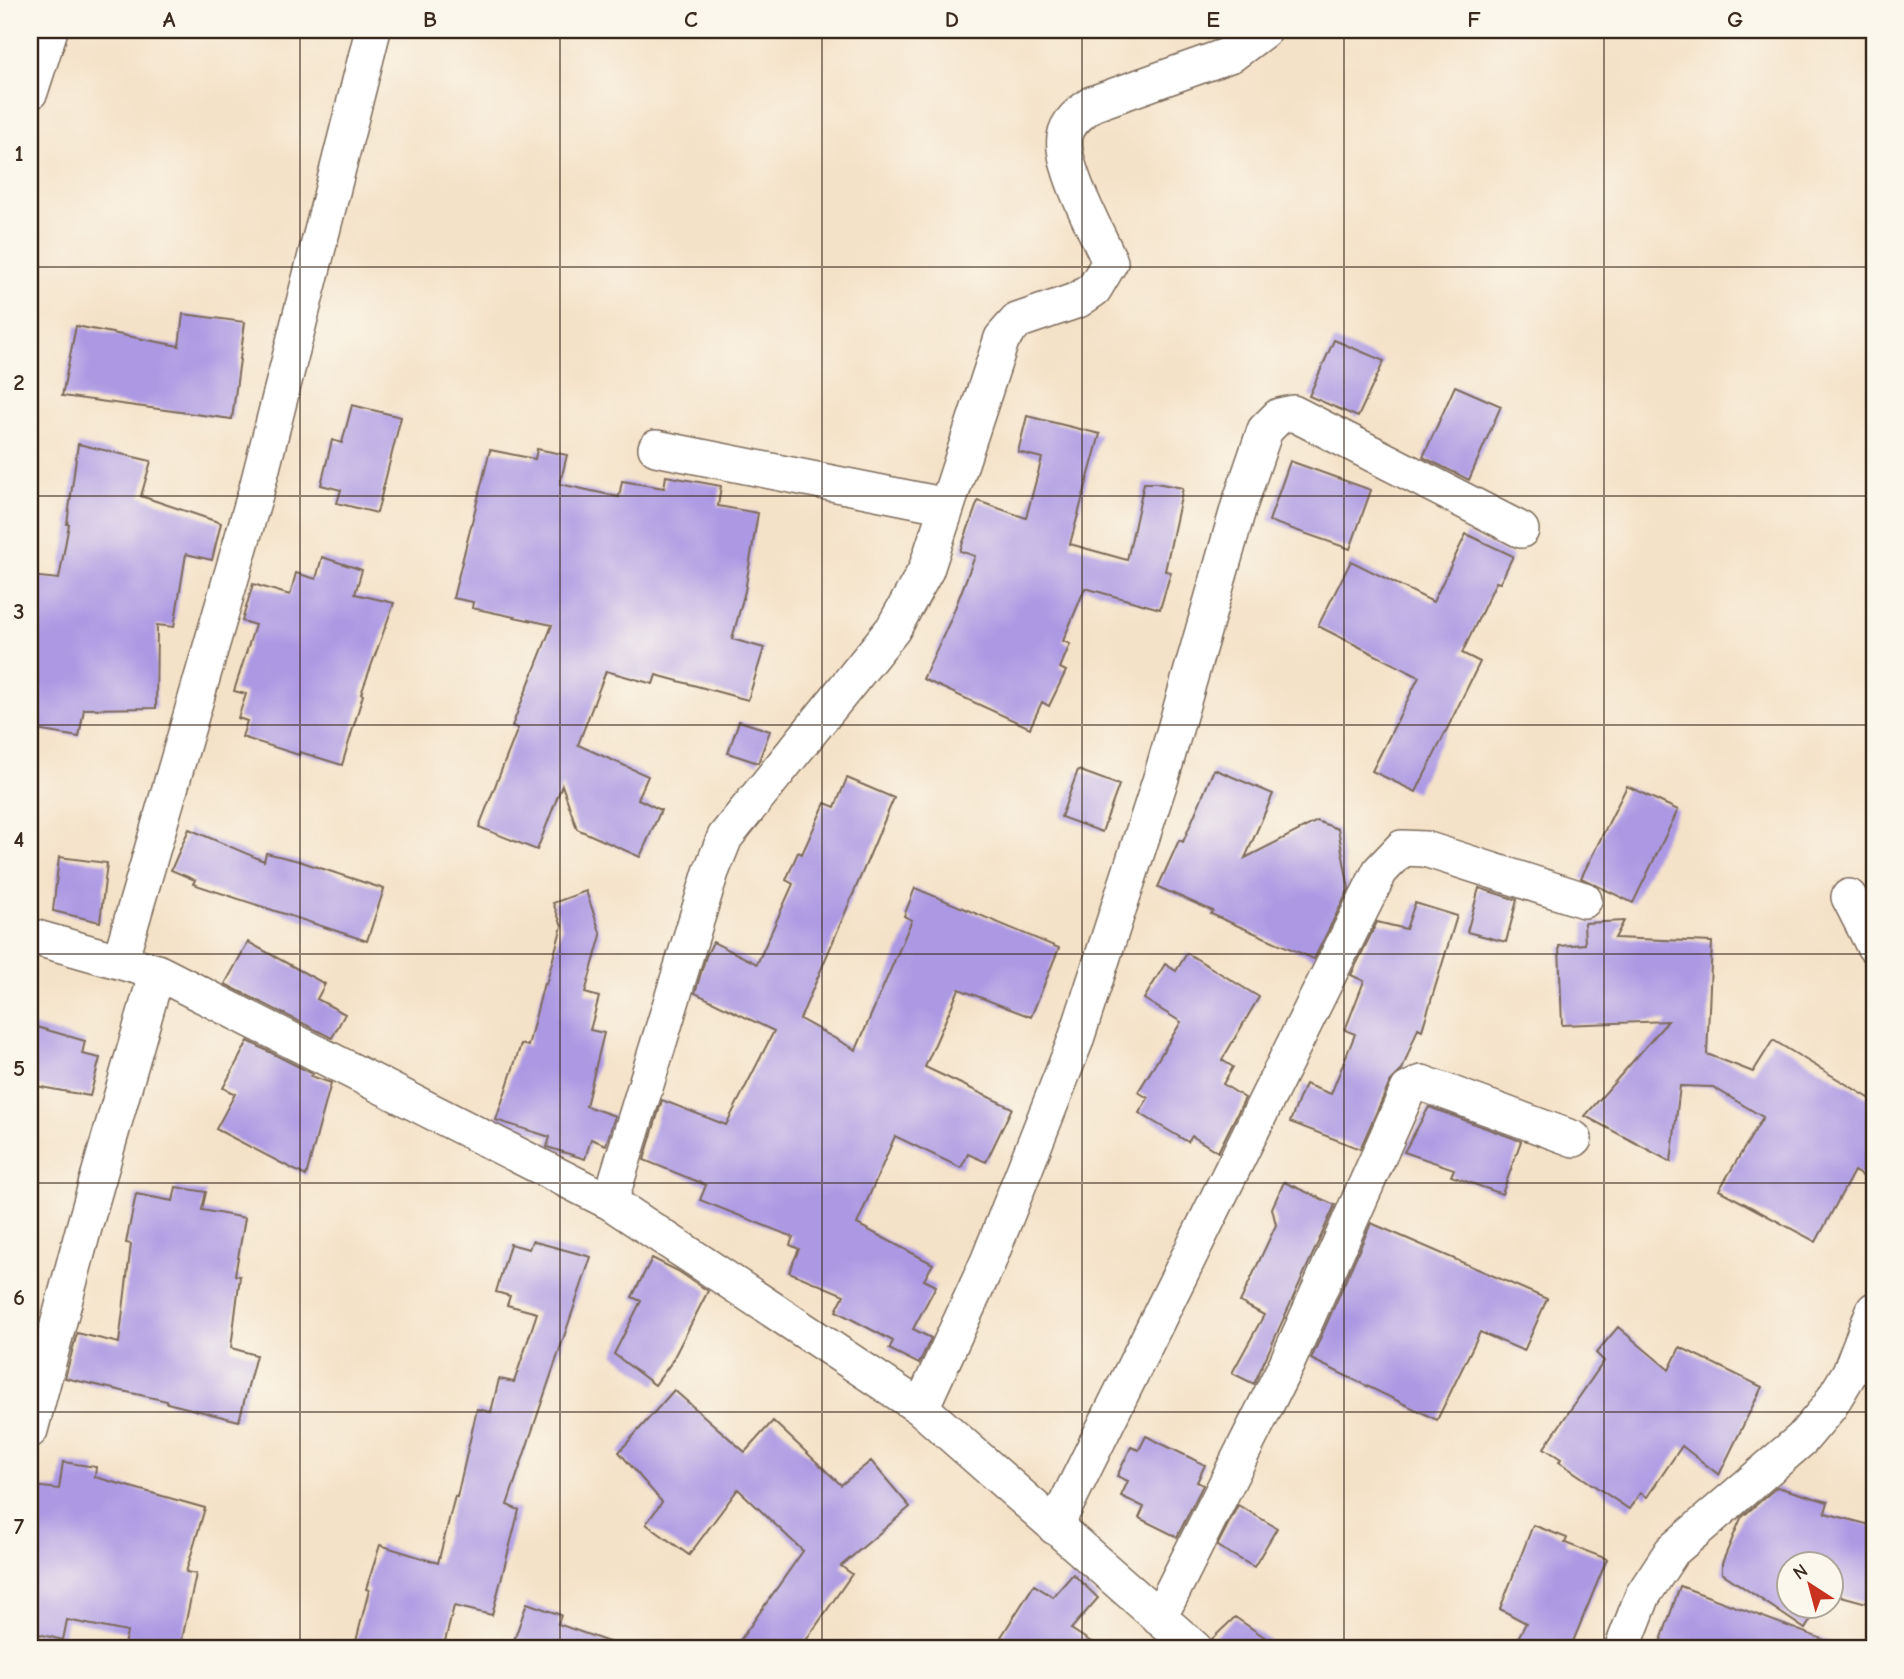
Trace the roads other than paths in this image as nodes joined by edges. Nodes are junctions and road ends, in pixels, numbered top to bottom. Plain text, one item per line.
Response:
1 (50, 30) edge
2 (373, 30) edge
3 (1264, 30) edge
4 (30, 92) edge
5 (656, 448) dead end
6 (947, 506) junction
7 (1521, 530) dead end
8 (1849, 897) dead end
9 (1584, 900) dead end
10 (30, 936) edge
11 (1874, 946) edge
12 (120, 961) junction
13 (157, 972) junction
14 (1574, 1139) dead end
15 (610, 1202) junction
16 (1874, 1310) edge
17 (921, 1408) junction
18 (30, 1430) edge
19 (1055, 1527) junction
20 (1159, 1618) junction
21 (1195, 1649) edge
22 (1622, 1649) edge

1 - 4 street
2 - 12 street
3 - 6 street
5 - 6 street
6 - 15 street
7 - 17 street
8 - 11 street
9 - 19 street
10 - 12 street
12 - 13 street
13 - 15 street
13 - 18 street
14 - 20 street
15 - 17 street
16 - 22 street
17 - 19 street
19 - 20 street
20 - 21 street

